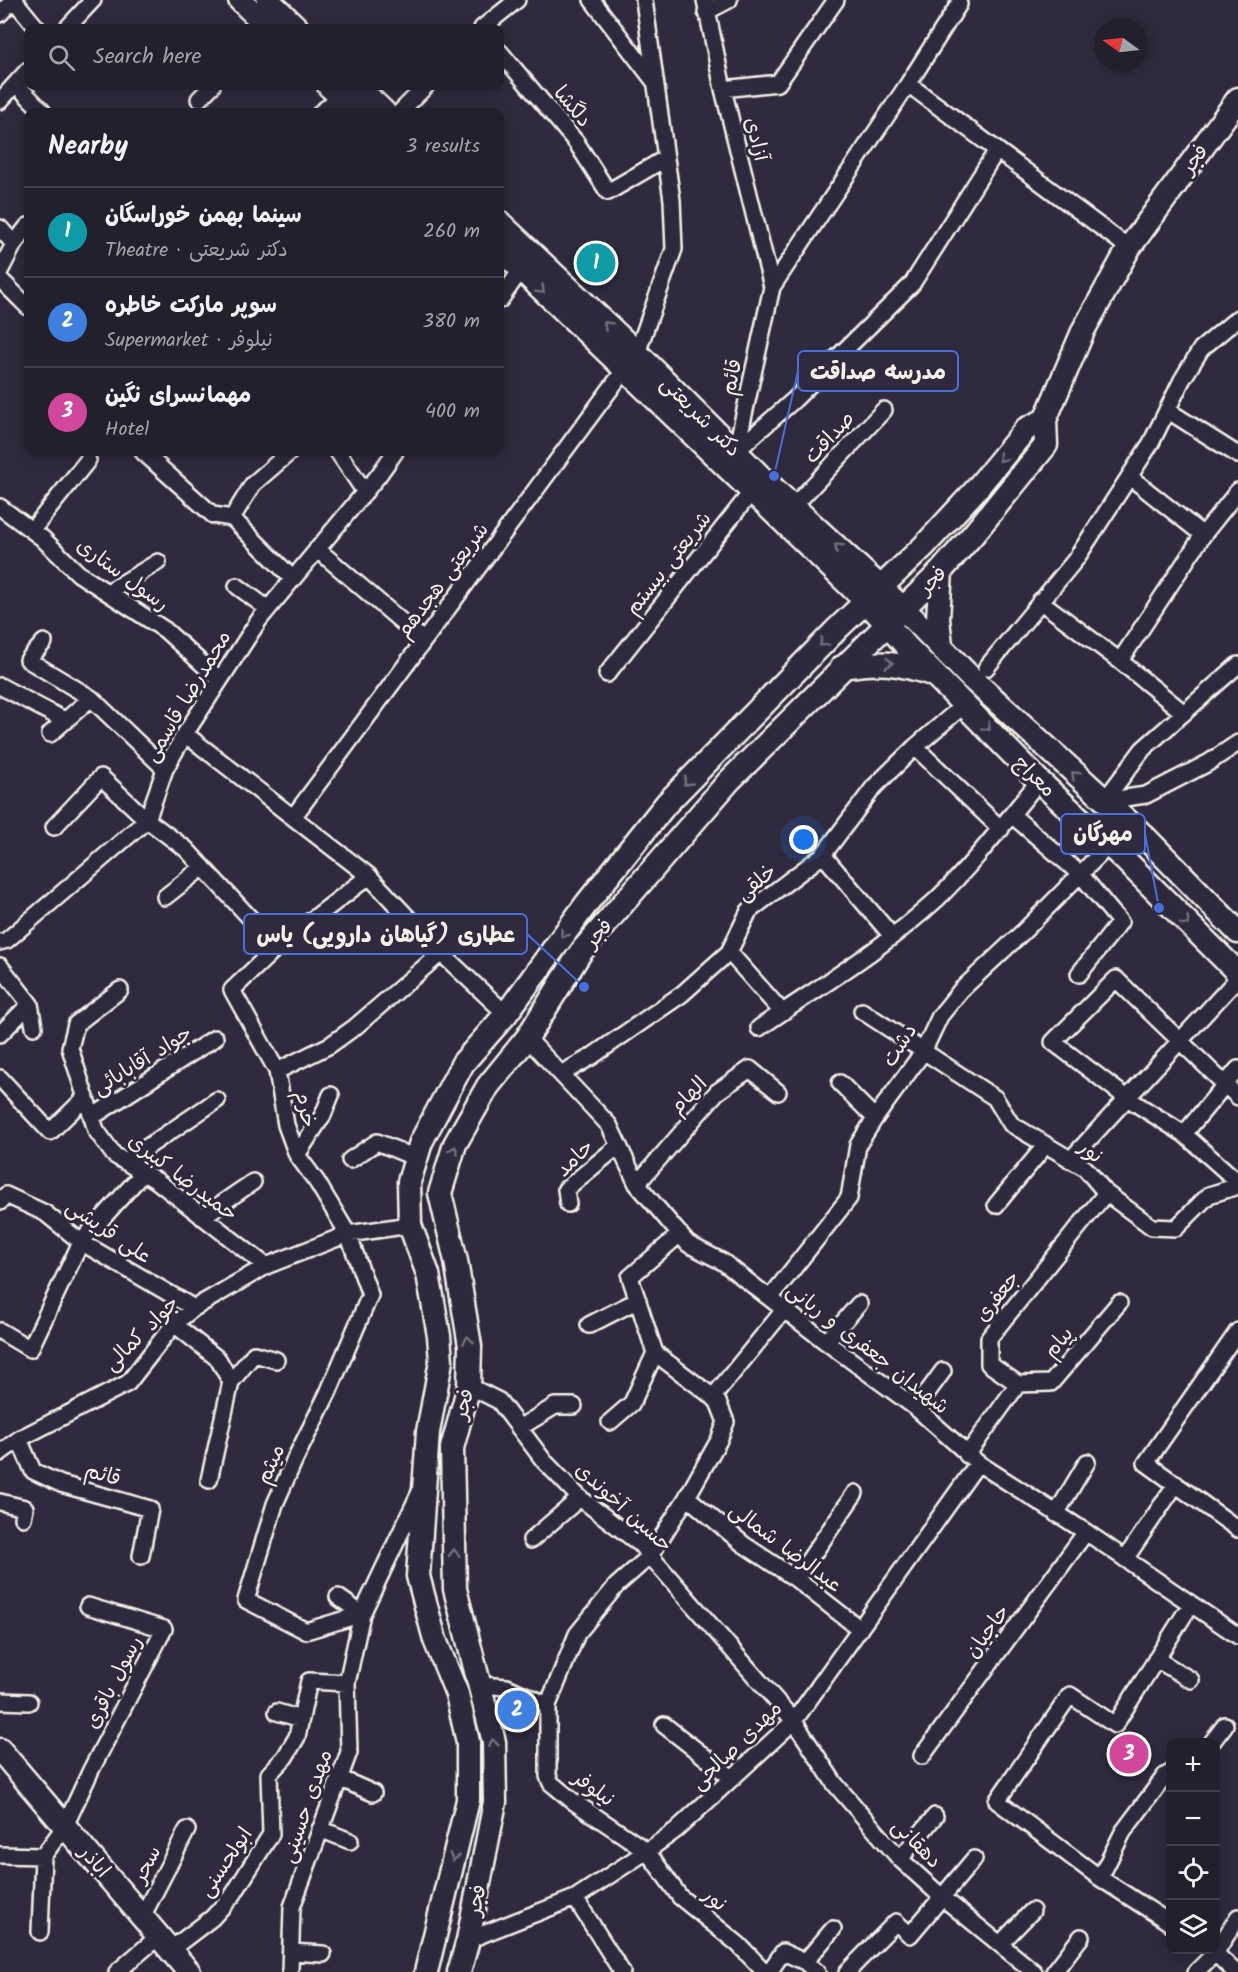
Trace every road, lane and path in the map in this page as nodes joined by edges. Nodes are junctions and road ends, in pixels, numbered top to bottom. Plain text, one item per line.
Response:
1 (13, 0) edge
2 (93, 0) edge
3 (240, 0) edge
4 (517, 0) edge
5 (592, 0) edge
6 (644, 0) edge
7 (729, 0) edge
8 (836, 0) edge
9 (959, 4) dead end
10 (706, 6) edge
11 (0, 14) edge
12 (277, 20) edge
13 (34, 24) edge
14 (71, 24) edge
15 (487, 24) edge
16 (504, 57) edge
17 (24, 75) edge
18 (16, 84) junction
19 (655, 84) junction
20 (908, 84) junction
21 (723, 89) junction
22 (208, 90) edge
23 (422, 90) edge
24 (348, 93) edge
25 (199, 99) dead end
26 (1238, 99) edge
27 (0, 102) edge
28 (39, 108) edge
29 (327, 108) edge
30 (376, 108) edge
31 (404, 108) edge
32 (997, 150) junction
33 (666, 158) junction
34 (0, 228) edge
35 (504, 229) edge
36 (24, 231) edge
37 (14, 244) junction
38 (1129, 248) junction
39 (504, 251) edge
40 (526, 262) junction
41 (0, 271) edge
42 (0, 279) edge
43 (772, 287) junction
44 (504, 294) edge
45 (24, 304) edge
46 (1238, 318) edge
47 (631, 361) junction
48 (884, 410) dead end
49 (1167, 410) junction
50 (1045, 420) junction
51 (1238, 455) edge
52 (147, 456) edge
53 (285, 456) edge
54 (341, 456) edge
55 (392, 456) edge
56 (730, 457) junction
57 (88, 460) dead end
58 (1130, 477) junction
59 (757, 484) junction
60 (1238, 490) edge
61 (365, 492) junction
62 (0, 507) edge
63 (787, 512) junction
64 (232, 518) junction
65 (32, 530) junction
66 (1203, 535) junction
67 (317, 549) junction
68 (158, 562) dead end
69 (942, 571) junction
70 (293, 579) junction
71 (848, 584) junction
72 (237, 586) dead end
73 (108, 592) junction
74 (874, 594) junction
75 (1040, 602) junction
76 (268, 609) junction
77 (849, 617) junction
78 (896, 617) junction
79 (423, 640) junction
80 (44, 642) dead end
81 (941, 645) junction
82 (1120, 660) junction
83 (1238, 665) edge
84 (842, 667) junction
85 (986, 668) dead end
86 (607, 674) dead end
87 (934, 675) junction
88 (219, 679) junction
89 (0, 686) edge
90 (91, 698) junction
91 (965, 704) junction
92 (1184, 713) junction
93 (66, 721) junction
94 (50, 734) dead end
95 (185, 734) junction
96 (1238, 743) edge
97 (915, 747) junction
98 (165, 769) junction
99 (1039, 781) junction
100 (1104, 801) junction
101 (1012, 815) junction
102 (294, 816) junction
103 (147, 820) junction
104 (54, 827) dead end
105 (1001, 829) junction
106 (1109, 845) junction
107 (823, 855) junction
108 (203, 867) junction
109 (1081, 875) junction
110 (369, 876) junction
111 (165, 897) dead end
112 (1238, 932) edge
113 (892, 936) junction
114 (0, 942) edge
115 (277, 947) junction
116 (441, 952) junction
117 (729, 952) junction
118 (0, 966) edge
119 (1079, 974) dead end
120 (1238, 976) edge
121 (120, 990) dead end
122 (30, 1004) junction
123 (862, 1011) dead end
124 (782, 1012) junction
125 (506, 1014) junction
126 (34, 1027) dead end
127 (759, 1028) dead end
128 (0, 1034) edge
129 (215, 1038) dead end
130 (527, 1038) junction
131 (1180, 1041) junction
132 (923, 1052) junction
133 (1238, 1069) edge
134 (277, 1071) junction
135 (561, 1074) junction
136 (0, 1078) edge
137 (840, 1083) dead end
138 (1224, 1085) junction
139 (777, 1092) dead end
140 (331, 1095) dead end
141 (86, 1097) junction
142 (1238, 1097) edge
143 (1127, 1098) junction
144 (217, 1100) dead end
145 (92, 1116) junction
146 (875, 1118) junction
147 (1184, 1134) junction
148 (618, 1146) junction
149 (1045, 1146) junction
150 (297, 1155) junction
151 (416, 1158) junction
152 (350, 1160) dead end
153 (1070, 1160) junction
154 (125, 1162) junction
155 (143, 1173) junction
156 (253, 1182) dead end
157 (1238, 1182) edge
158 (637, 1184) junction
159 (1238, 1186) edge
160 (1106, 1193) junction
161 (0, 1202) edge
162 (568, 1204) dead end
163 (996, 1205) dead end
164 (202, 1217) junction
165 (410, 1225) junction
166 (348, 1234) junction
167 (680, 1234) junction
168 (81, 1242) junction
169 (266, 1266) junction
170 (770, 1298) junction
171 (638, 1300) junction
172 (1119, 1303) dead end
173 (859, 1304) dead end
174 (194, 1308) junction
175 (784, 1310) junction
176 (174, 1324) junction
177 (589, 1325) dead end
178 (0, 1331) edge
179 (1238, 1331) edge
180 (826, 1342) junction
181 (655, 1353) junction
182 (276, 1360) dead end
183 (943, 1371) dead end
184 (231, 1382) junction
185 (1018, 1384) junction
186 (469, 1386) junction
187 (713, 1397) junction
188 (574, 1406) dead end
189 (916, 1408) junction
190 (610, 1422) dead end
191 (519, 1428) junction
192 (19, 1439) junction
193 (0, 1453) edge
194 (973, 1459) junction
195 (1087, 1462) dead end
196 (209, 1480) dead end
197 (1176, 1484) junction
198 (423, 1487) junction
199 (855, 1492) dead end
200 (687, 1497) junction
201 (580, 1498) junction
202 (0, 1502) edge
203 (24, 1513) dead end
204 (1056, 1514) junction
205 (1236, 1525) edge
206 (1086, 1532) junction
207 (531, 1540) dead end
208 (650, 1556) junction
209 (141, 1557) dead end
210 (1125, 1558) junction
211 (796, 1579) junction
212 (338, 1596) dead end
213 (1191, 1604) junction
214 (88, 1606) dead end
215 (362, 1614) junction
216 (860, 1629) junction
217 (1238, 1636) edge
218 (1156, 1659) junction
219 (1191, 1680) dead end
220 (348, 1683) junction
221 (480, 1685) junction
222 (0, 1701) edge
223 (29, 1702) dead end
224 (548, 1705) junction
225 (277, 1712) dead end
226 (301, 1719) junction
227 (794, 1721) junction
228 (664, 1725) dead end
229 (1224, 1725) dead end
230 (1215, 1738) edge
231 (0, 1750) edge
232 (922, 1756) dead end
233 (1166, 1775) edge
234 (339, 1778) junction
235 (732, 1778) junction
236 (373, 1793) dead end
237 (468, 1800) junction
238 (495, 1802) junction
239 (935, 1816) dead end
240 (65, 1826) junction
241 (320, 1829) junction
242 (187, 1830) dead end
243 (350, 1841) dead end
244 (647, 1851) junction
245 (0, 1855) edge
246 (43, 1856) junction
247 (900, 1859) junction
248 (974, 1859) dead end
249 (1100, 1878) junction
250 (575, 1898) junction
251 (943, 1898) junction
252 (1032, 1911) dead end
253 (142, 1917) junction
254 (1238, 1917) edge
255 (1166, 1920) edge
256 (833, 1929) dead end
257 (40, 1932) dead end
258 (1081, 1937) dead end
259 (468, 1940) junction
260 (1220, 1942) edge
261 (165, 1943) junction
262 (1000, 1944) junction
263 (291, 1952) junction
264 (323, 1954) dead end
265 (1212, 1954) edge
266 (1217, 1954) edge
267 (811, 1967) edge
268 (117, 1972) edge
269 (189, 1972) edge
270 (290, 1972) edge
271 (426, 1972) edge
272 (459, 1972) edge
273 (622, 1972) edge
274 (767, 1972) edge
275 (847, 1972) edge
276 (1034, 1972) edge
277 (1054, 1972) edge
278 (1197, 1972) edge
279 (1235, 1972) edge

1 - 11 street
1 - 13 street
2 - 14 street
3 - 12 main road
4 - 15 street
5 - 19 street
6 - 19 street, شریعتی هجدهم
7 - 10 street
8 - 21 street
9 - 20 street, قائم
10 - 21 street, آزادی
16 - 33 street, دلگشا
17 - 18 street
18 - 27 street
18 - 28 street
19 - 33 street, شریعتی هجدهم
20 - 32 street
20 - 43 street, قائم
21 - 43 street, آزادی
22 - 25 street
23 - 31 street
24 - 29 street
24 - 30 main road
26 - 38 main road, فجر
32 - 38 street
32 - 56 street
33 - 47 street, شریعتی هجدهم
34 - 37 street
35 - 40 main road, دکتر شریعتی
36 - 37 street
37 - 41 street
38 - 50 main road, فجر
39 - 40 main road, دکتر شریعتی
40 - 44 street
40 - 47 main road, دکتر شریعتی
42 - 45 street
43 - 56 street, قائم
46 - 49 street
47 - 56 main road, دکتر شریعتی
47 - 79 street, شریعتی هجدهم
48 - 63 street, صداقت
49 - 51 street
49 - 58 street
50 - 69 main road, فجر
50 -> 74 main road
52 - 64 street
53 - 64 street
54 - 61 street
55 - 61 street, محمدرضا قاسمی
56 - 59 main road, دکتر شریعتی
57 - 65 street
58 - 66 street
58 - 75 street
59 - 63 main road, دکتر شریعتی
59 - 86 street, شریعتی بیستم
60 - 66 street
61 - 67 street, محمدرضا قاسمی
62 - 65 street, رسول ستاری
63 - 71 main road, دکتر شریعتی
74 -> 63 main road, دکتر شریعتی
64 - 70 street
65 - 73 street, رسول ستاری
66 - 82 street
67 - 70 street, محمدرضا قاسمی
67 - 79 street
68 - 73 street
69 - 78 main road, فجر
69 - 81 main road
70 - 76 street, محمدرضا قاسمی
71 - 74 main road, دکتر شریعتی
71 - 77 main road
72 - 76 street
73 - 88 street, رسول ستاری
74 - 77 main road
74 - 78 main road, دکتر شریعتی
75 - 82 street
75 - 85 street
76 - 88 street, محمدرضا قاسمی
77 -> 125 main road
78 - 81 main road, معراج
78 - 84 main road, فجر
78 - 87 main road, معراج
79 - 102 street, شریعتی هجدهم
80 - 90 street
100 -> 81 main road, معراج
82 - 92 street
83 - 92 street
84 -> 87 main road
84 - 130 main road, فجر
87 - 91 main road, معراج
88 - 95 street, محمدرضا قاسمی
89 - 93 street
90 - 93 street
90 - 98 street
91 - 97 street, خلقی
91 -> 99 main road, معراج
92 - 100 street
93 - 94 street
95 - 98 street, محمدرضا قاسمی
95 - 102 street
96 - 100 street
97 - 105 street
97 - 107 street, خلقی
98 - 103 street, محمدرضا قاسمی
99 - 101 street
99 - 106 main road, معراج
100 - 112 main road, معراج
101 - 105 street
101 - 109 street
102 - 110 street
103 - 104 street
103 - 108 street
103 - 114 street, محمدرضا قاسمی
105 - 113 street
106 - 109 street, دشت
106 -> 120 main road, معراج
107 - 113 street
107 - 117 street, خلقی
108 - 111 street
108 - 115 street
109 - 119 street
109 - 132 street, دشت
110 - 115 street
110 - 116 street
113 - 124 street
115 - 134 street, خرم
116 - 125 street
116 - 134 street
117 - 124 street
117 - 135 street, خلقی
118 - 122 street
120 - 131 street
121 - 141 street, حمیدرضا کبیری
122 - 126 street
122 - 128 street
123 - 132 street, نور
124 - 127 street
125 - 130 main road
125 - 151 main road
129 - 145 street, جواد آقابابائی
130 - 135 street, شهیدان جعفری و ربانی
186 -> 130 main road, فجر
131 - 138 street
131 - 143 street
131 - 143 street
132 - 146 street, دشت
132 - 149 street, نور
133 - 138 street
134 - 150 street, خرم
135 - 148 street, شهیدان جعفری و ربانی
136 - 141 street
137 - 146 street
138 - 142 street
138 - 147 street
139 - 158 street, الهام
140 - 150 street
141 - 145 street, حمیدرضا کبیری
143 - 147 street
143 - 153 street
144 - 154 street
145 - 154 street, حمیدرضا کبیری
146 - 170 street, دشت
147 - 157 street
148 - 158 street, شهیدان جعفری و ربانی
148 - 162 street, حامد
149 - 153 street, نور
149 - 163 street
150 - 166 street, خرم
151 - 152 street
151 - 165 main road
153 - 160 street, نور
154 - 155 street, حمیدرضا کبیری
155 - 164 street, حمیدرضا کبیری
155 - 168 street
156 - 164 street
158 - 167 street, شهیدان جعفری و ربانی
159 - 160 street, نور
160 - 185 street, جعفری
161 - 168 street, علی قریشی
164 - 169 street, حمیدرضا کبیری
165 - 166 street, جواد کمالی
165 - 198 main road
166 - 169 street, جواد کمالی
166 - 215 street, میثم
167 - 170 street, شهیدان جعفری و ربانی
167 - 171 street
168 - 174 street, علی قریشی
168 - 178 street
169 - 174 street, جواد کمالی
170 - 175 street, شهیدان جعفری و ربانی
171 - 177 street
171 - 181 street
172 - 185 street, پیام
173 - 180 street
174 - 176 street, جواد کمالی
175 - 180 street, شهیدان جعفری و ربانی
175 - 187 street
176 - 184 street
176 - 192 street, جواد کمالی
179 - 197 street
180 - 189 street, شهیدان جعفری و ربانی
181 - 187 street
181 - 190 street
182 - 184 street
183 - 189 street
184 - 196 street
185 - 194 street
186 - 191 street, حسین آخوندی
221 -> 186 main road, فجر
187 - 200 street
188 - 191 street
189 - 194 street, شهیدان جعفری و ربانی
191 - 201 street, حسین آخوندی
192 - 193 street, جواد کمالی
192 - 209 street, قائم
194 - 204 street, شهیدان جعفری و ربانی
194 - 216 street, مهدی صالحی
195 - 204 street
197 - 205 street
197 - 210 street
198 - 215 street, مهدی حسینی
198 - 237 main road
199 - 211 street
200 - 208 street
200 - 211 street, عبدالرضا شمالی
201 - 207 street
201 - 208 street, حسین آخوندی
202 - 203 street
204 - 206 street, شهیدان جعفری و ربانی
206 - 210 street, شهیدان جعفری و ربانی
206 - 232 street, حاجیان
208 - 224 street
208 - 227 street, حسین آخوندی
210 - 213 street, شهیدان جعفری و ربانی
211 - 216 street, عبدالرضا شمالی
212 - 215 street
213 - 217 street, شهیدان جعفری و ربانی
213 - 218 street
214 - 240 street, رسول باقری
215 - 220 street, مهدی حسینی
216 - 227 street, مهدی صالحی
218 - 219 street
218 - 249 street
220 - 226 street, ابولحسنی
220 - 234 street, مهدی حسینی
221 - 224 street
238 -> 221 main road, فجر
222 - 223 street
224 - 244 street, نیلوفر
225 - 226 street
226 - 261 street, ابولحسنی
227 - 235 street, مهدی صالحی
227 - 247 street, دهقانی
228 - 235 street
229 - 230 street
231 - 240 main road, اباذر
233 - 249 street
234 - 236 street
234 - 241 street, مهدی حسینی
235 - 244 street, مهدی صالحی
237 - 238 main road
237 -> 271 main road
238 - 259 main road, فجر
239 - 247 street
240 - 246 street
240 - 253 main road, اباذر
241 - 243 street
241 - 263 street, مهدی حسینی
242 - 253 street, سحر
244 - 250 street, مهدی صالحی
244 - 274 street, نور
245 - 246 street
246 - 257 street
247 - 251 street, دهقانی
248 - 251 street
249 - 255 street
250 - 259 street, مهدی صالحی
250 - 273 street
251 - 262 street, دهقانی
251 - 275 street
252 - 262 street
253 - 261 main road, اباذر
254 - 260 street
256 - 267 street
258 - 277 street
259 - 272 main road, فجر
261 - 268 street, ابولحسنی
261 - 269 main road, اباذر
262 - 276 street, دهقانی
263 - 264 street
263 - 270 street, مهدی حسینی
265 - 278 street
266 - 279 street
267 - 274 street

